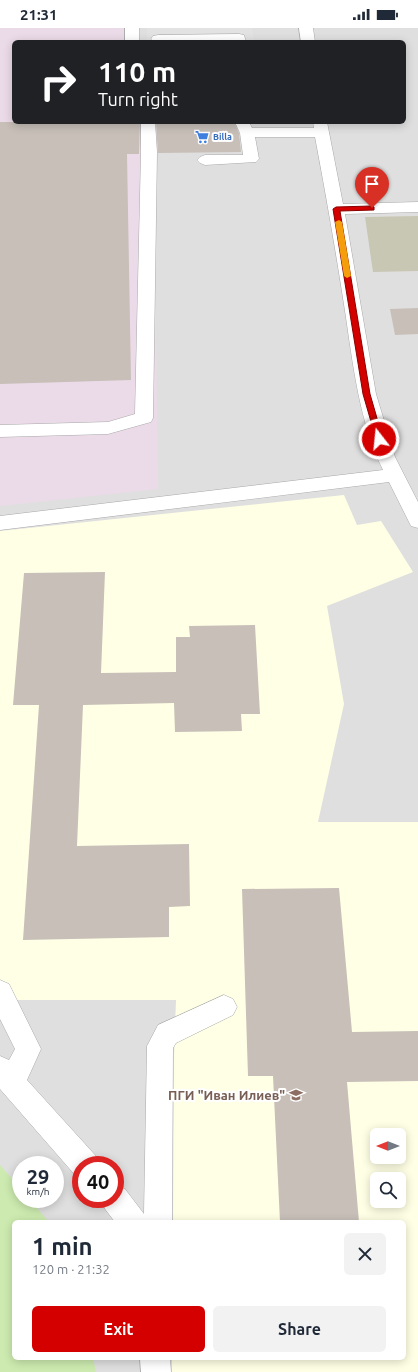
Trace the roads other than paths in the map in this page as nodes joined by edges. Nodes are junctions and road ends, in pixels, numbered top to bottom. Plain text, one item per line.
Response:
1 (132, 28) edge
2 (306, 28) edge
3 (158, 36) edge
4 (239, 36) edge
5 (132, 40) edge
6 (308, 40) edge
7 (148, 124) edge
8 (248, 126) edge
9 (321, 127) edge
10 (205, 160) dead end
11 (418, 207) edge
12 (336, 209) junction
13 (0, 431) edge
14 (395, 475) junction
15 (418, 521) edge
16 (0, 523) edge
17 (0, 992) edge
18 (224, 1006) dead end
19 (6, 1075) edge
20 (77, 1156) edge
21 (122, 1208) edge
22 (131, 1220) edge
23 (158, 1220) edge
24 (156, 1360) edge
25 (156, 1372) edge

1 - 5 street
2 - 6 street
3 - 4 street
7 - 13 street
8 - 9 street
8 - 10 street
9 - 12 street
11 - 12 street
12 - 14 street
14 - 15 street
14 - 16 street
17 - 19 street
18 - 23 street
19 - 20 street
21 - 22 street
24 - 25 street

